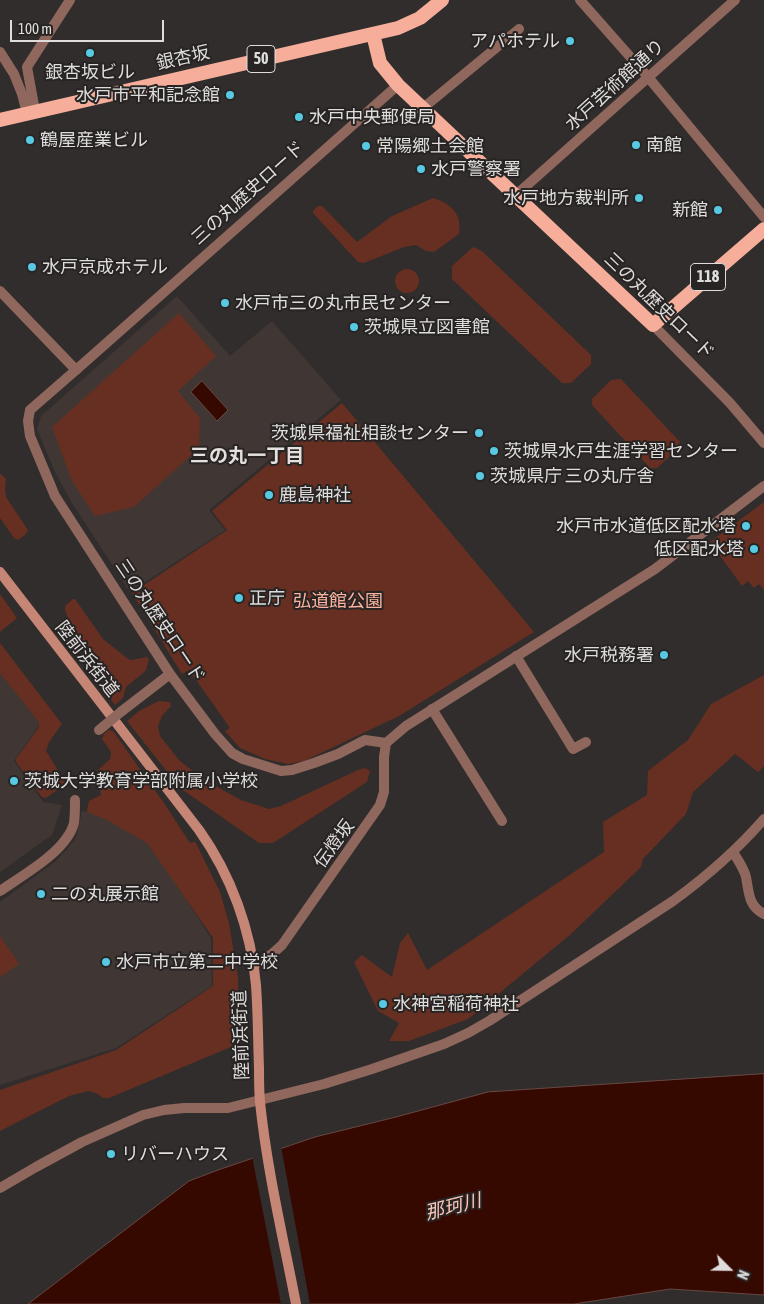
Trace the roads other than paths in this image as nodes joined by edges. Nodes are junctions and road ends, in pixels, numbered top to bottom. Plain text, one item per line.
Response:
1 (70, 0) edge
2 (442, 0) edge
3 (580, 0) edge
4 (735, 0) edge
5 (519, 28) dead end
6 (374, 34) junction
7 (0, 52) edge
8 (648, 78) junction
9 (398, 85) junction
10 (422, 108) junction
11 (31, 112) junction
12 (0, 120) edge
13 (516, 195) junction
14 (764, 217) edge
15 (764, 229) edge
16 (0, 291) edge
17 (653, 325) junction
18 (76, 370) junction
19 (764, 443) edge
20 (764, 486) edge
21 (0, 572) edge
22 (516, 656) junction
23 (170, 674) junction
24 (432, 709) junction
25 (98, 731) dead end
26 (586, 742) dead end
27 (386, 743) junction
28 (75, 800) dead end
29 (764, 819) edge
30 (502, 821) dead end
31 (733, 852) junction
32 (0, 891) edge
33 (764, 914) edge
34 (254, 965) junction
35 (260, 1100) junction
36 (0, 1188) edge
37 (296, 1304) edge

1 - 11 street
2 - 6 highway, 50
3 - 8 street
4 - 8 street, 水戸芸術館通り
5 - 10 street
6 - 9 highway
6 - 11 highway, 銀杏坂 / 50
7 - 11 street
8 - 13 street, 水戸芸術館通り
8 - 14 street
9 - 10 highway, 三の丸歴史ロード
9 - 18 street, 三の丸歴史ロード
10 - 13 highway, 三の丸歴史ロード
11 - 12 highway, 銀杏坂 / 50
13 - 17 highway, 三の丸歴史ロード
15 - 17 highway, 118
16 - 18 street
17 - 19 street, 三の丸歴史ロード
18 - 23 street, 三の丸歴史ロード
20 - 22 street
21 - 34 main road, 陸前浜街道
22 - 24 street
22 - 26 street
23 - 25 street, bridge
23 - 27 street, 三の丸歴史ロード
24 - 27 street
24 - 30 street
27 - 34 street, 伝燈坂
28 - 32 street
29 - 31 street
31 - 33 street
31 - 35 street
34 - 35 main road, 陸前浜街道
35 - 36 street
35 - 37 main road, 陸前浜街道

